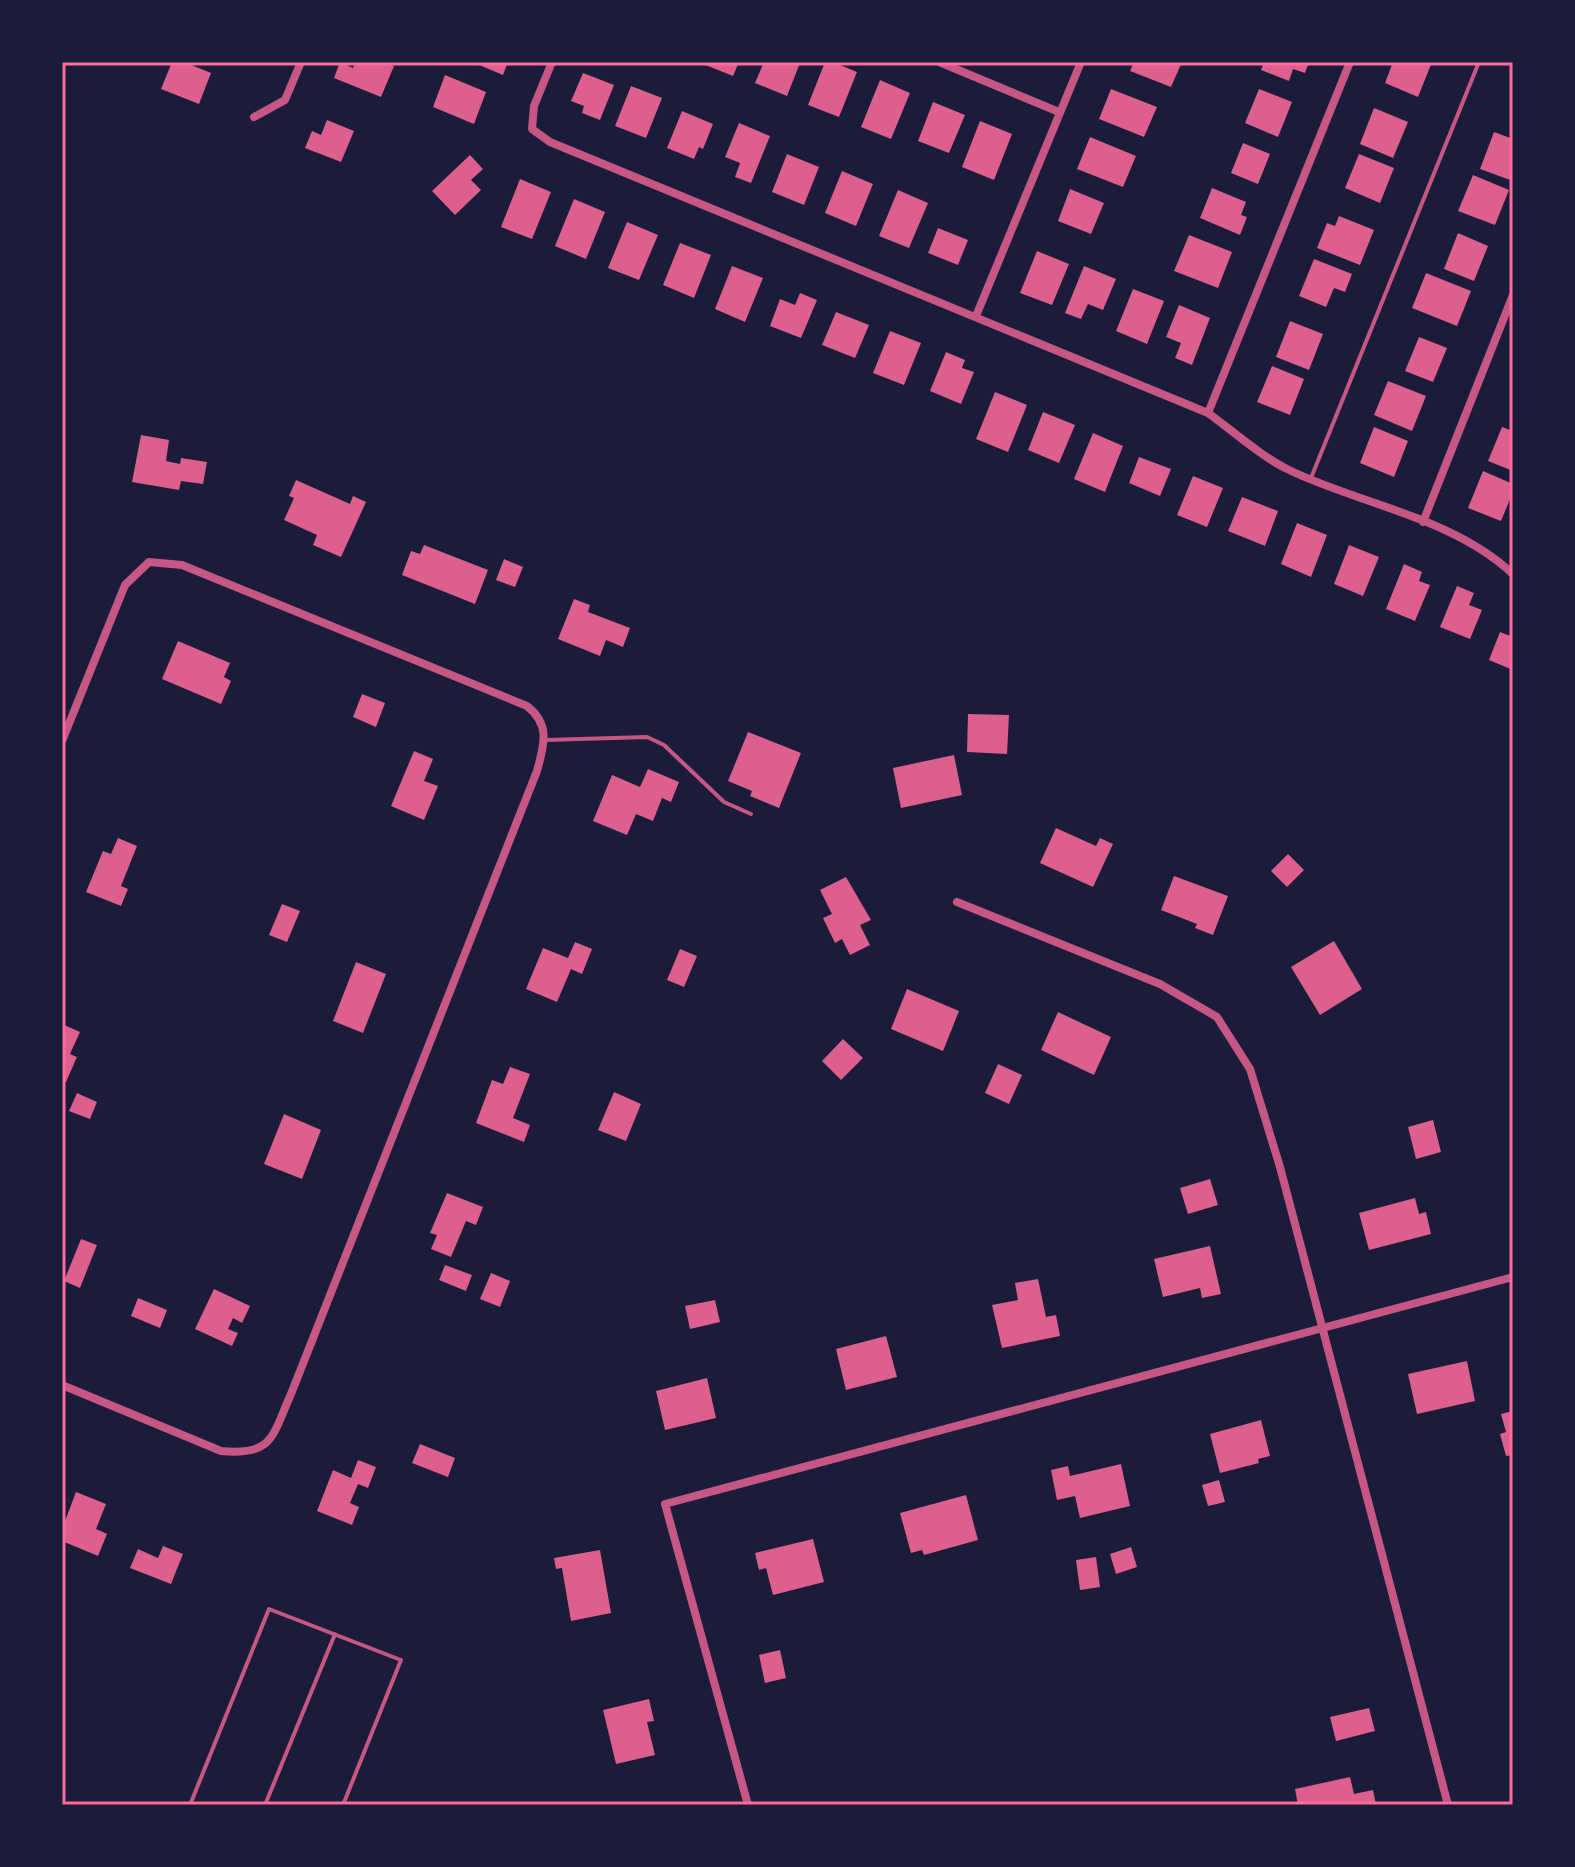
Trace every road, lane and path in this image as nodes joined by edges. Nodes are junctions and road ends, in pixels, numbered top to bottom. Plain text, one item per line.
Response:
1 (301, 62) edge
2 (552, 62) edge
3 (939, 62) edge
4 (1081, 62) edge
5 (1350, 62) edge
6 (1479, 62) edge
7 (1059, 112) junction
8 (254, 117) dead end
9 (1513, 295) edge
10 (976, 316) junction
11 (1208, 413) junction
12 (1311, 478) junction
13 (1423, 522) junction
14 (1513, 574) edge
15 (543, 740) junction
16 (62, 741) edge
17 (751, 814) dead end
18 (957, 902) dead end
19 (1513, 1277) edge
20 (1322, 1329) junction
21 (62, 1385) edge
22 (335, 1634) junction
23 (190, 1805) edge
24 (265, 1805) edge
25 (343, 1805) edge
26 (748, 1805) edge
27 (1448, 1805) edge

1 - 8 street
2 - 10 street
3 - 7 street
4 - 7 street
5 - 11 street
6 - 12 lane
7 - 10 street
9 - 13 street
10 - 11 street
11 - 12 street
12 - 13 street
13 - 14 street
15 - 16 street
15 - 17 lane
15 - 21 street
18 - 20 street
19 - 20 street
20 - 26 street
20 - 27 street
22 - 23 lane
22 - 24 lane
22 - 25 lane

